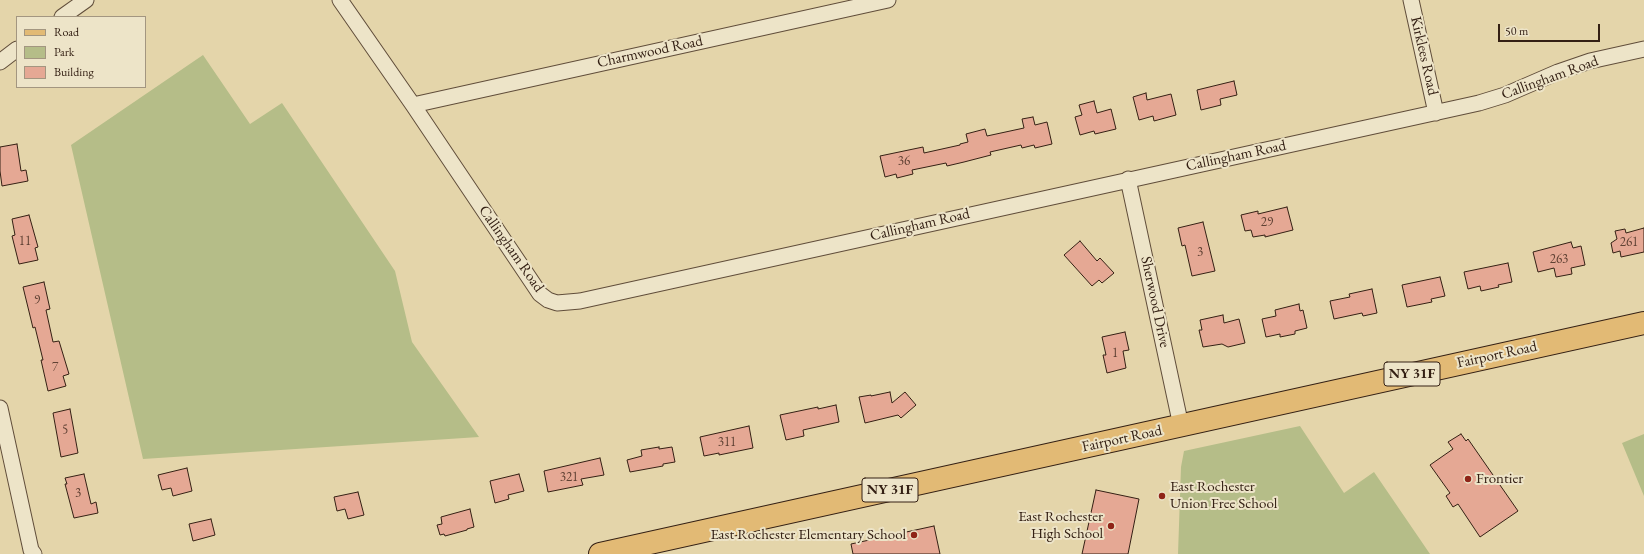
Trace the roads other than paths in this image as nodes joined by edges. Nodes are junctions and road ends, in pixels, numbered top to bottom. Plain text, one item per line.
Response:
1 (86, 0) edge
2 (340, 0) edge
3 (888, 0) edge
4 (1411, 0) edge
5 (63, 16) edge
6 (1644, 49) edge
7 (16, 50) edge
8 (0, 62) edge
9 (413, 105) junction
10 (1436, 113) junction
11 (1128, 179) junction
12 (1644, 324) edge
13 (0, 408) edge
14 (1181, 426) junction
15 (32, 553) edge
16 (600, 554) edge

1 - 5 street
2 - 9 street, Callingham Road
3 - 9 street, Charmwood Road
4 - 10 street, Kirklees Road
6 - 10 street, Callingham Road
7 - 8 street
9 - 11 street, Callingham Road
10 - 11 street, Callingham Road
11 - 14 street, Sherwood Drive
12 - 14 main road, Fairport Road / NY 31F
13 - 15 street
14 - 16 main road, Fairport Road / NY 31F

